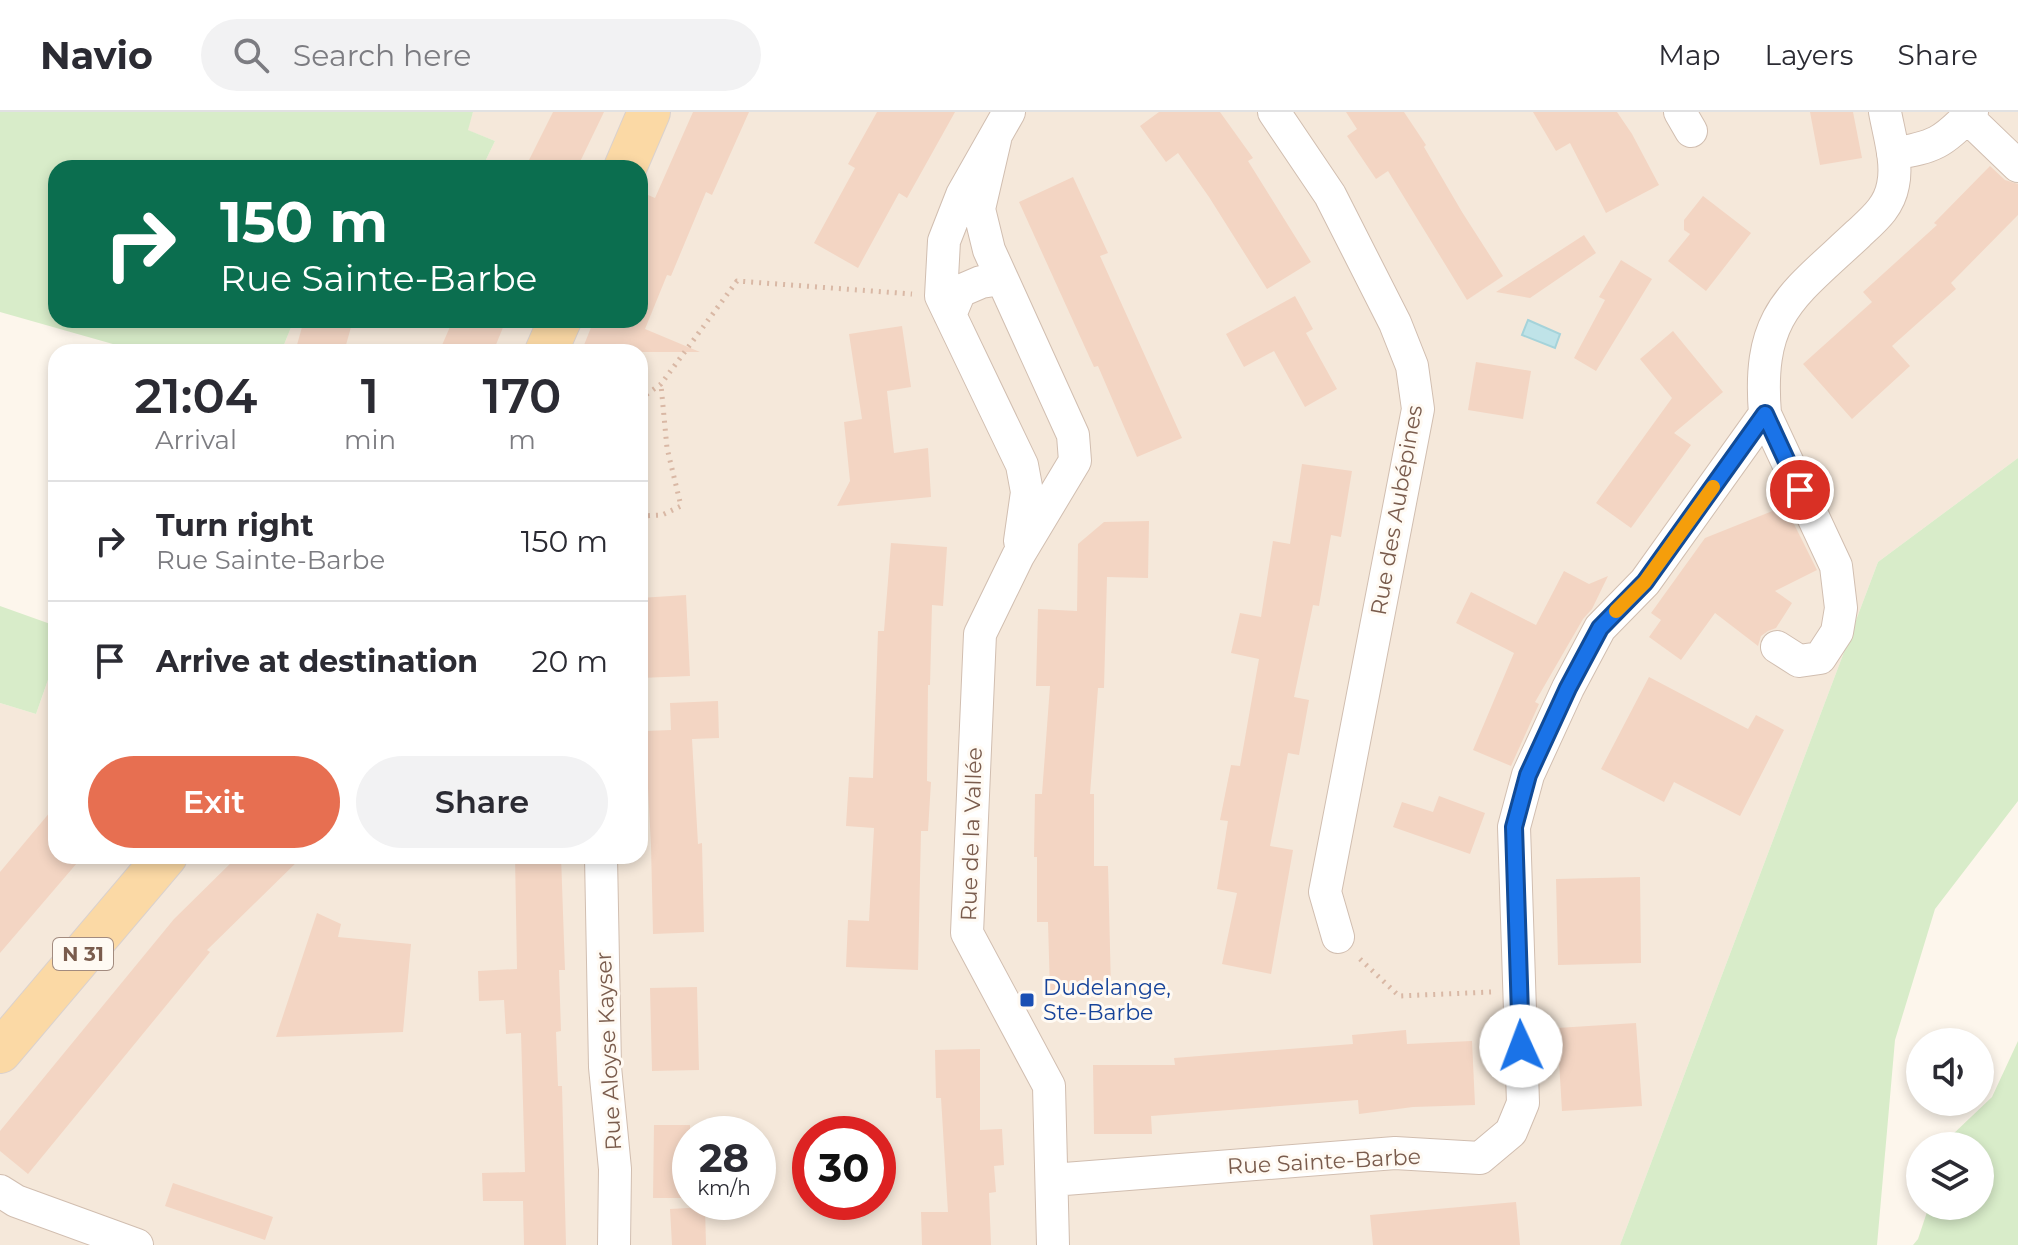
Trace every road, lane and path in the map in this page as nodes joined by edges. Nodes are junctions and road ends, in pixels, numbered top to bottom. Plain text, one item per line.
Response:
1 (649, 112) edge
2 (1274, 112) edge
3 (1885, 112) edge
4 (1970, 115) edge
5 (1002, 126) edge
6 (1893, 154) junction
7 (628, 160) edge
8 (2018, 166) edge
9 (1001, 279) junction
10 (945, 306) junction
11 (661, 384) junction
12 (648, 393) edge
13 (1765, 414) junction
14 (1075, 461) junction
15 (1022, 465) junction
16 (648, 516) edge
17 (1018, 556) junction
18 (1777, 647) dead end
19 (159, 864) edge
20 (601, 864) edge
21 (1338, 937) joint
22 (1520, 990) junction
23 (0, 1052) edge
24 (1052, 1180) junction
25 (0, 1191) edge
26 (137, 1245) edge
27 (614, 1245) edge
28 (1053, 1245) edge

1 - 7 main road
2 - 21 street, Rue des Aubépines
3 - 6 street
4 - 6 street
4 - 8 street
5 - 9 street, Rue de la Vallée
5 - 10 street, Rue de la Vallée
6 - 13 street
9 - 10 street
9 - 14 street, Rue de la Vallée
10 - 11 path
10 - 15 street, Rue de la Vallée
11 - 12 path
11 - 16 path
13 - 18 street
13 - 22 street, Rue Sainte-Barbe
14 - 15 street
14 - 17 street, Rue de la Vallée
15 - 17 street, Rue de la Vallée
17 - 24 street, Rue de la Vallée
19 - 23 main road, N 31
20 - 27 street, Rue Aloyse Kayser
21 - 22 path
22 - 24 street, Rue Sainte-Barbe
24 - 28 street, Rue de la Vallée
25 - 26 street

